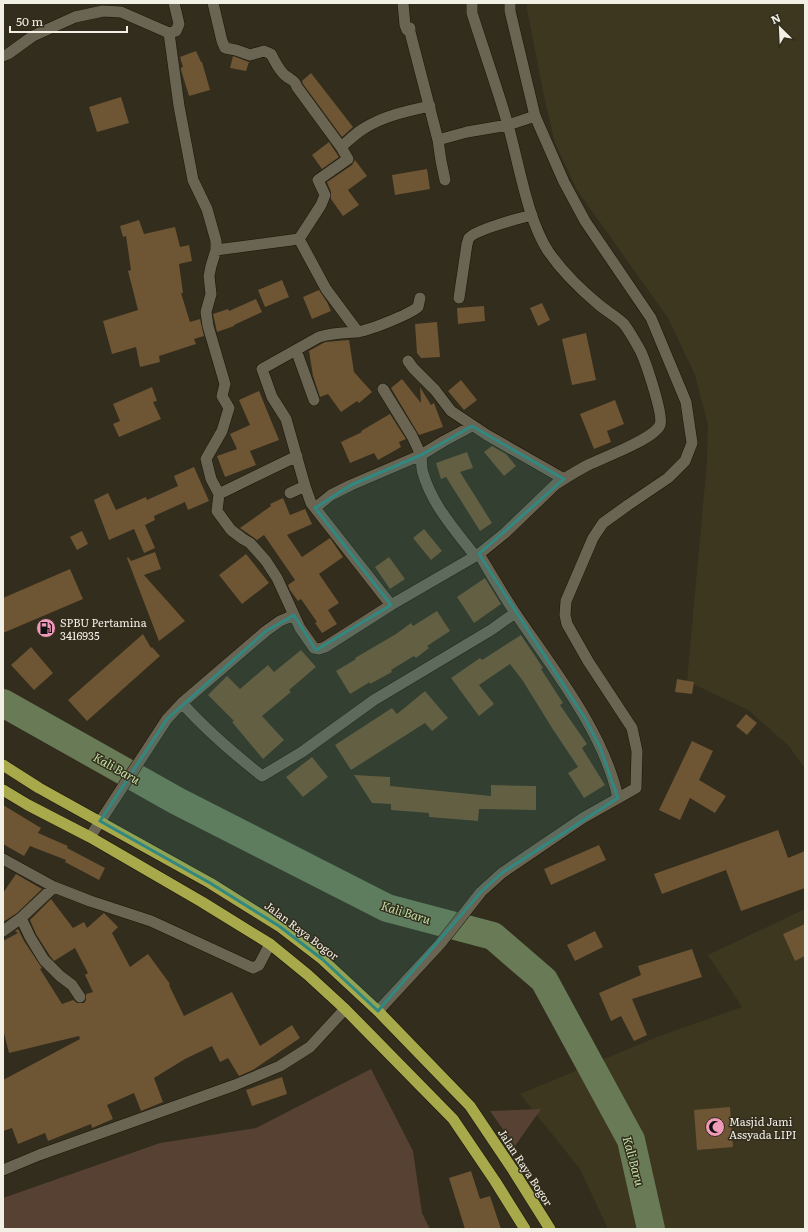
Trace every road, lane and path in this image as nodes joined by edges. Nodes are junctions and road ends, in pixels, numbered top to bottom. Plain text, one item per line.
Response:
1 (174, 3) edge
2 (213, 3) edge
3 (403, 3) edge
4 (472, 3) edge
5 (510, 3) edge
6 (169, 33) junction
7 (3, 56) edge
8 (430, 106) junction
9 (535, 116) junction
10 (508, 125) junction
11 (438, 140) junction
12 (341, 147) junction
13 (445, 180) dead end
14 (532, 215) junction
15 (299, 239) junction
16 (216, 250) junction
17 (420, 298) dead end
18 (459, 298) dead end
19 (358, 332) junction
20 (296, 350) junction
21 (408, 361) dead end
22 (383, 389) dead end
23 (314, 400) dead end
24 (472, 426) junction
25 (421, 455) junction
26 (297, 456) junction
27 (564, 479) junction
28 (305, 486) junction
29 (290, 493) dead end
30 (219, 494) junction
31 (315, 508) junction
32 (477, 555) junction
33 (391, 605) junction
34 (515, 612) junction
35 (294, 616) junction
36 (182, 703) junction
37 (3, 766) edge
38 (3, 790) edge
39 (618, 798) junction
40 (100, 821) junction
41 (90, 837) junction
42 (3, 859) edge
43 (54, 888) junction
44 (21, 918) junction
45 (4, 930) edge
46 (270, 944) junction
47 (80, 997) dead end
48 (345, 1008) junction
49 (378, 1011) junction
50 (3, 1170) edge
51 (525, 1229) edge
52 (550, 1229) edge

1 - 6 street
2 - 12 street
3 - 8 street
4 - 10 street
5 - 9 street
6 - 7 street
6 - 16 street
8 - 11 street
8 - 12 street
9 - 10 street
9 - 39 street
10 - 11 street
10 - 14 street
11 - 13 street
12 - 15 street
14 - 18 street
14 - 27 street
15 - 16 street
15 - 19 street
16 - 30 street
17 - 19 street
19 - 20 street
20 - 23 street
20 - 26 street
21 - 24 street
22 - 25 street
24 - 25 street
24 - 27 street
25 - 31 street
25 - 32 street
26 - 28 street
26 - 30 street
27 - 32 street
28 - 29 street
28 - 31 street
30 - 35 street
31 - 33 street
32 - 33 street
32 - 34 street
33 - 35 street
34 - 36 street
34 - 39 street
35 - 36 street
36 - 40 street
37 - 40 highway, Jalan Raya Bogor
38 - 41 highway
39 - 49 street
40 - 41 street
40 - 49 highway, Jalan Raya Bogor
41 - 46 highway
42 - 43 street
43 - 44 street
43 - 46 street
44 - 45 street
44 - 47 street
46 - 48 highway
48 - 50 street
48 - 51 highway
49 - 52 highway, Jalan Raya Bogor

